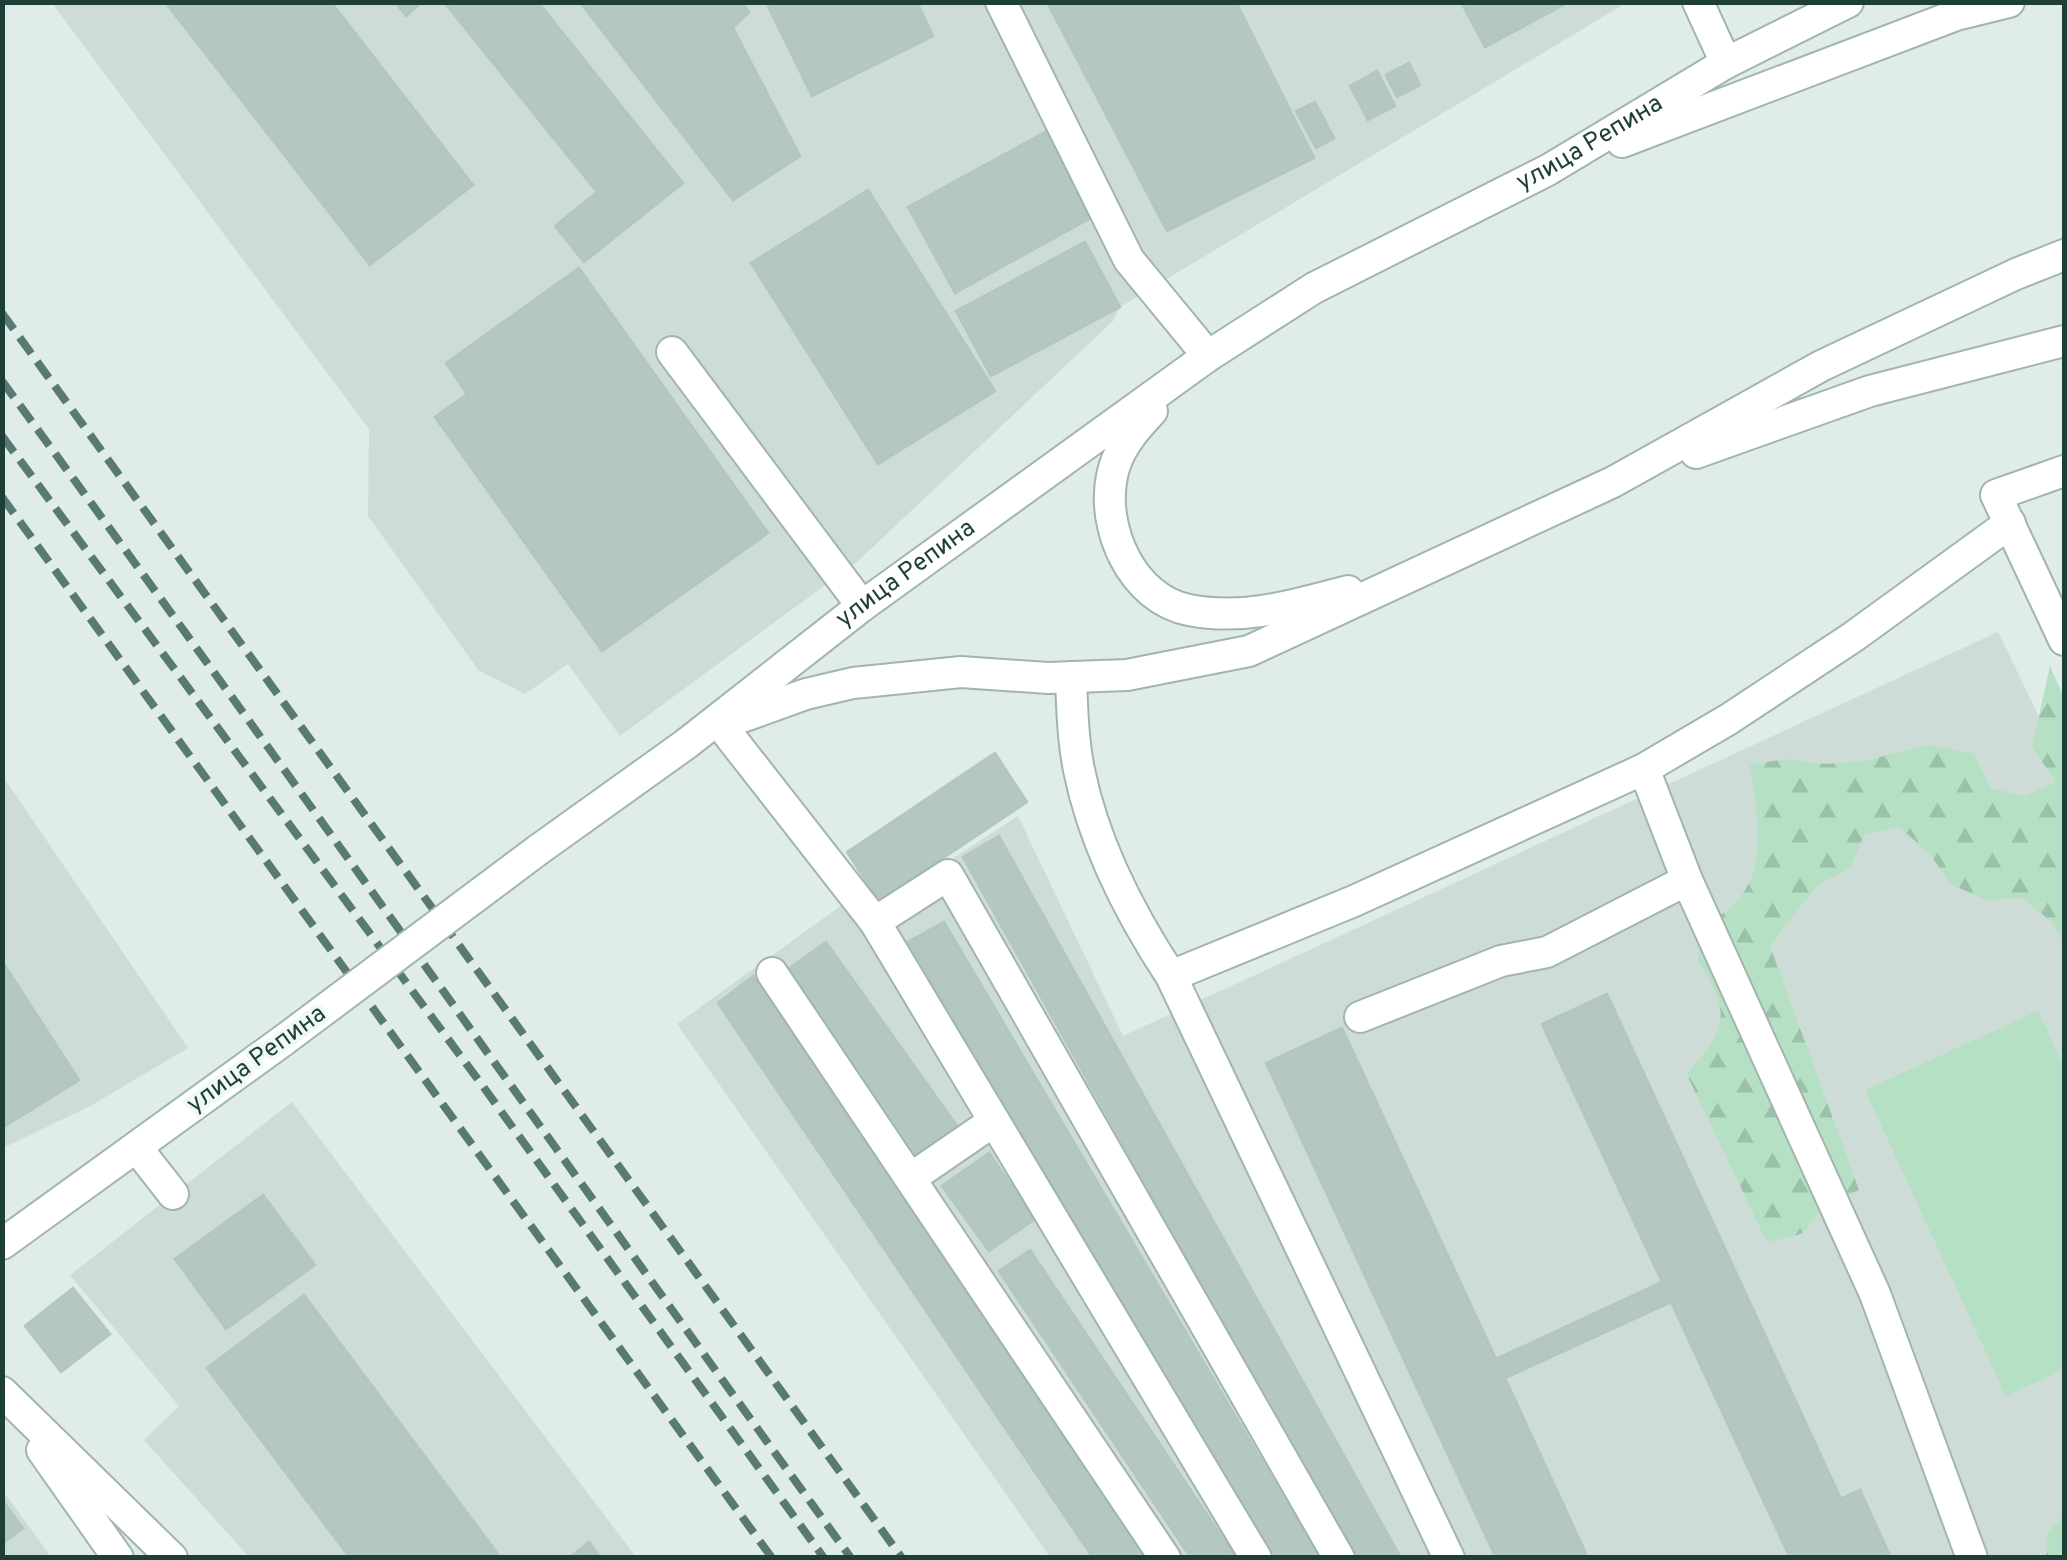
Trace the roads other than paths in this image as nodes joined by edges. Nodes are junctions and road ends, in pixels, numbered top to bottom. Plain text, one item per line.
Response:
1 (1001, 2) edge
2 (1698, 2) edge
3 (1848, 2) edge
4 (2009, 2) edge
5 (1726, 62) junction
6 (1548, 170) junction
7 (2064, 255) edge
8 (2064, 341) edge
9 (672, 352) dead end
10 (1200, 362) junction
11 (2064, 471) edge
12 (1613, 482) junction
13 (2010, 523) junction
14 (1433, 568) junction
15 (862, 606) junction
16 (2064, 640) edge
17 (1071, 677) junction
18 (721, 725) junction
19 (686, 744) junction
20 (1644, 769) junction
21 (1686, 880) junction
22 (875, 922) junction
23 (772, 973) dead end
24 (1170, 976) junction
25 (1360, 1017) dead end
26 (994, 1121) junction
27 (137, 1148) junction
28 (910, 1178) junction
29 (173, 1194) dead end
30 (8, 1243) edge
31 (2, 1392) edge
32 (25, 1414) junction
33 (118, 1558) edge
34 (172, 1558) edge
35 (1166, 1558) edge
36 (1256, 1558) edge
37 (1339, 1558) edge
38 (1450, 1558) edge
39 (1972, 1558) edge

1 - 10 street
2 - 5 street
3 - 5 street, улица Репина
4 - 6 street
5 - 6 street, улица Репина
6 - 10 street, улица Репина
7 - 12 street
8 - 12 street
9 - 15 street
10 - 14 street
10 - 15 street, улица Репина
11 - 13 street
12 - 14 street
13 - 16 street
13 - 20 street
14 - 17 street
15 - 19 street, улица Репина
17 - 18 street
17 - 24 street
18 - 19 street
18 - 22 street
19 - 27 street, улица Репина, bridge
20 - 21 street
20 - 24 street
21 - 25 street
21 - 39 street
22 - 26 street
22 - 37 street
23 - 28 street
24 - 38 street
26 - 28 street
26 - 36 street
27 - 29 street
27 - 30 street, улица Репина
28 - 35 street
31 - 32 street
32 - 33 street
32 - 34 street

